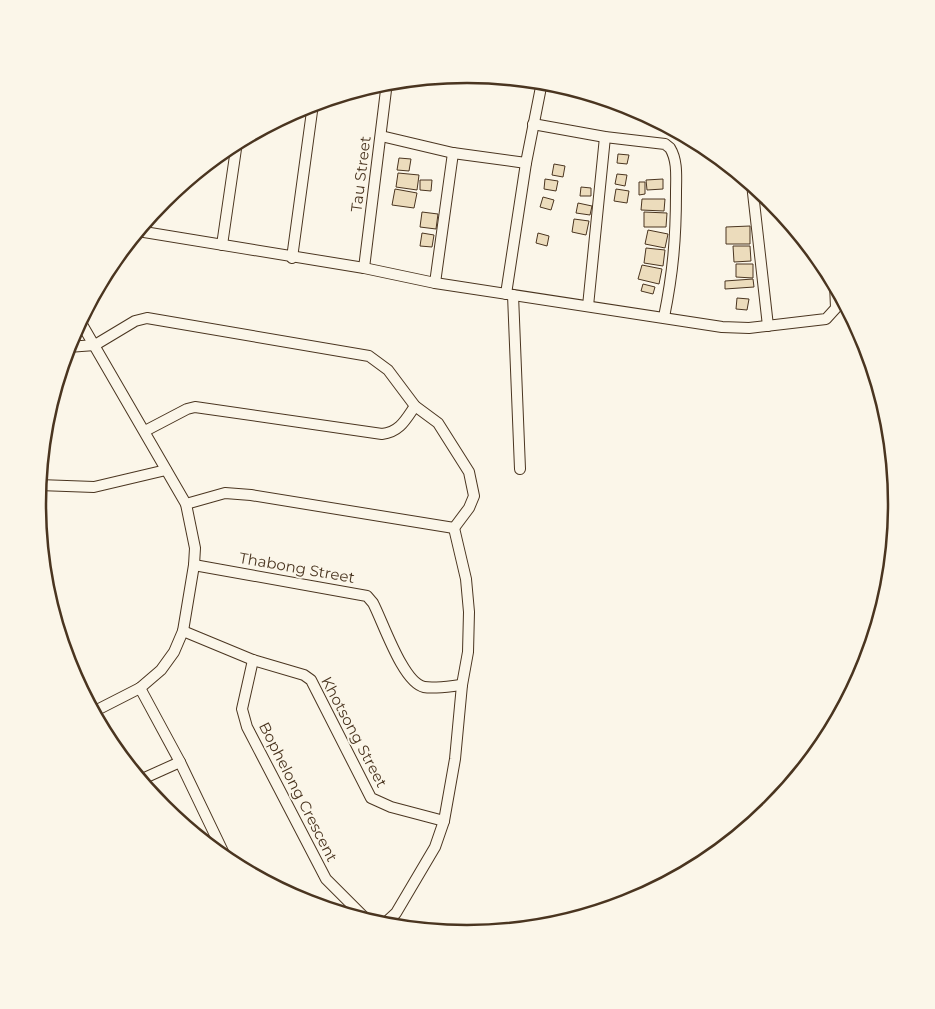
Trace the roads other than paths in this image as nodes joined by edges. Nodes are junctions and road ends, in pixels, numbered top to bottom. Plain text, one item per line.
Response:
1 (540, 90) edge
2 (387, 91) edge
3 (312, 113) edge
4 (533, 124) junction
5 (381, 136) junction
6 (605, 137) junction
7 (235, 153) edge
8 (453, 153) junction
9 (526, 163) junction
10 (753, 196) edge
11 (148, 230) edge
12 (222, 244) junction
13 (292, 258) junction
14 (364, 268) junction
15 (435, 283) junction
16 (510, 295) junction
17 (836, 301) edge
18 (588, 306) junction
19 (664, 317) junction
20 (768, 326) junction
21 (85, 329) edge
22 (95, 345) junction
23 (77, 346) edge
24 (415, 406) junction
25 (145, 431) junction
26 (520, 469) dead end
27 (166, 470) junction
28 (47, 485) edge
29 (186, 504) junction
30 (454, 528) junction
31 (194, 565) junction
32 (183, 631) junction
33 (253, 660) junction
34 (462, 685) junction
35 (140, 688) junction
36 (100, 709) edge
37 (180, 762) junction
38 (147, 777) edge
39 (444, 821) junction
40 (220, 846) edge
41 (358, 911) edge
42 (390, 919) edge

1 - 4 street
2 - 5 street, Tau Street
3 - 13 street
4 - 6 street
4 - 9 street
5 - 8 street
5 - 14 street, Tau Street
6 - 18 street
6 - 19 street
7 - 12 street
8 - 9 street
8 - 15 street
9 - 16 street
10 - 20 street
11 - 12 street
12 - 13 street
13 - 14 street
14 - 15 street
15 - 16 street
16 - 18 street
16 - 26 street
17 - 20 street
18 - 19 street
19 - 20 street
21 - 22 street
22 - 23 street
22 - 24 street
22 - 25 street
24 - 25 street
24 - 30 street
25 - 27 street
27 - 28 street
27 - 29 street
29 - 30 street
29 - 31 street
30 - 34 street
31 - 32 street
31 - 34 street, Thabong Street
32 - 33 street, Khotsong Street
32 - 35 street
33 - 39 street, Khotsong Street
33 - 41 street, Bophelong Crescent
34 - 39 street
35 - 36 street
35 - 37 street
37 - 38 street
37 - 40 street
39 - 42 street

